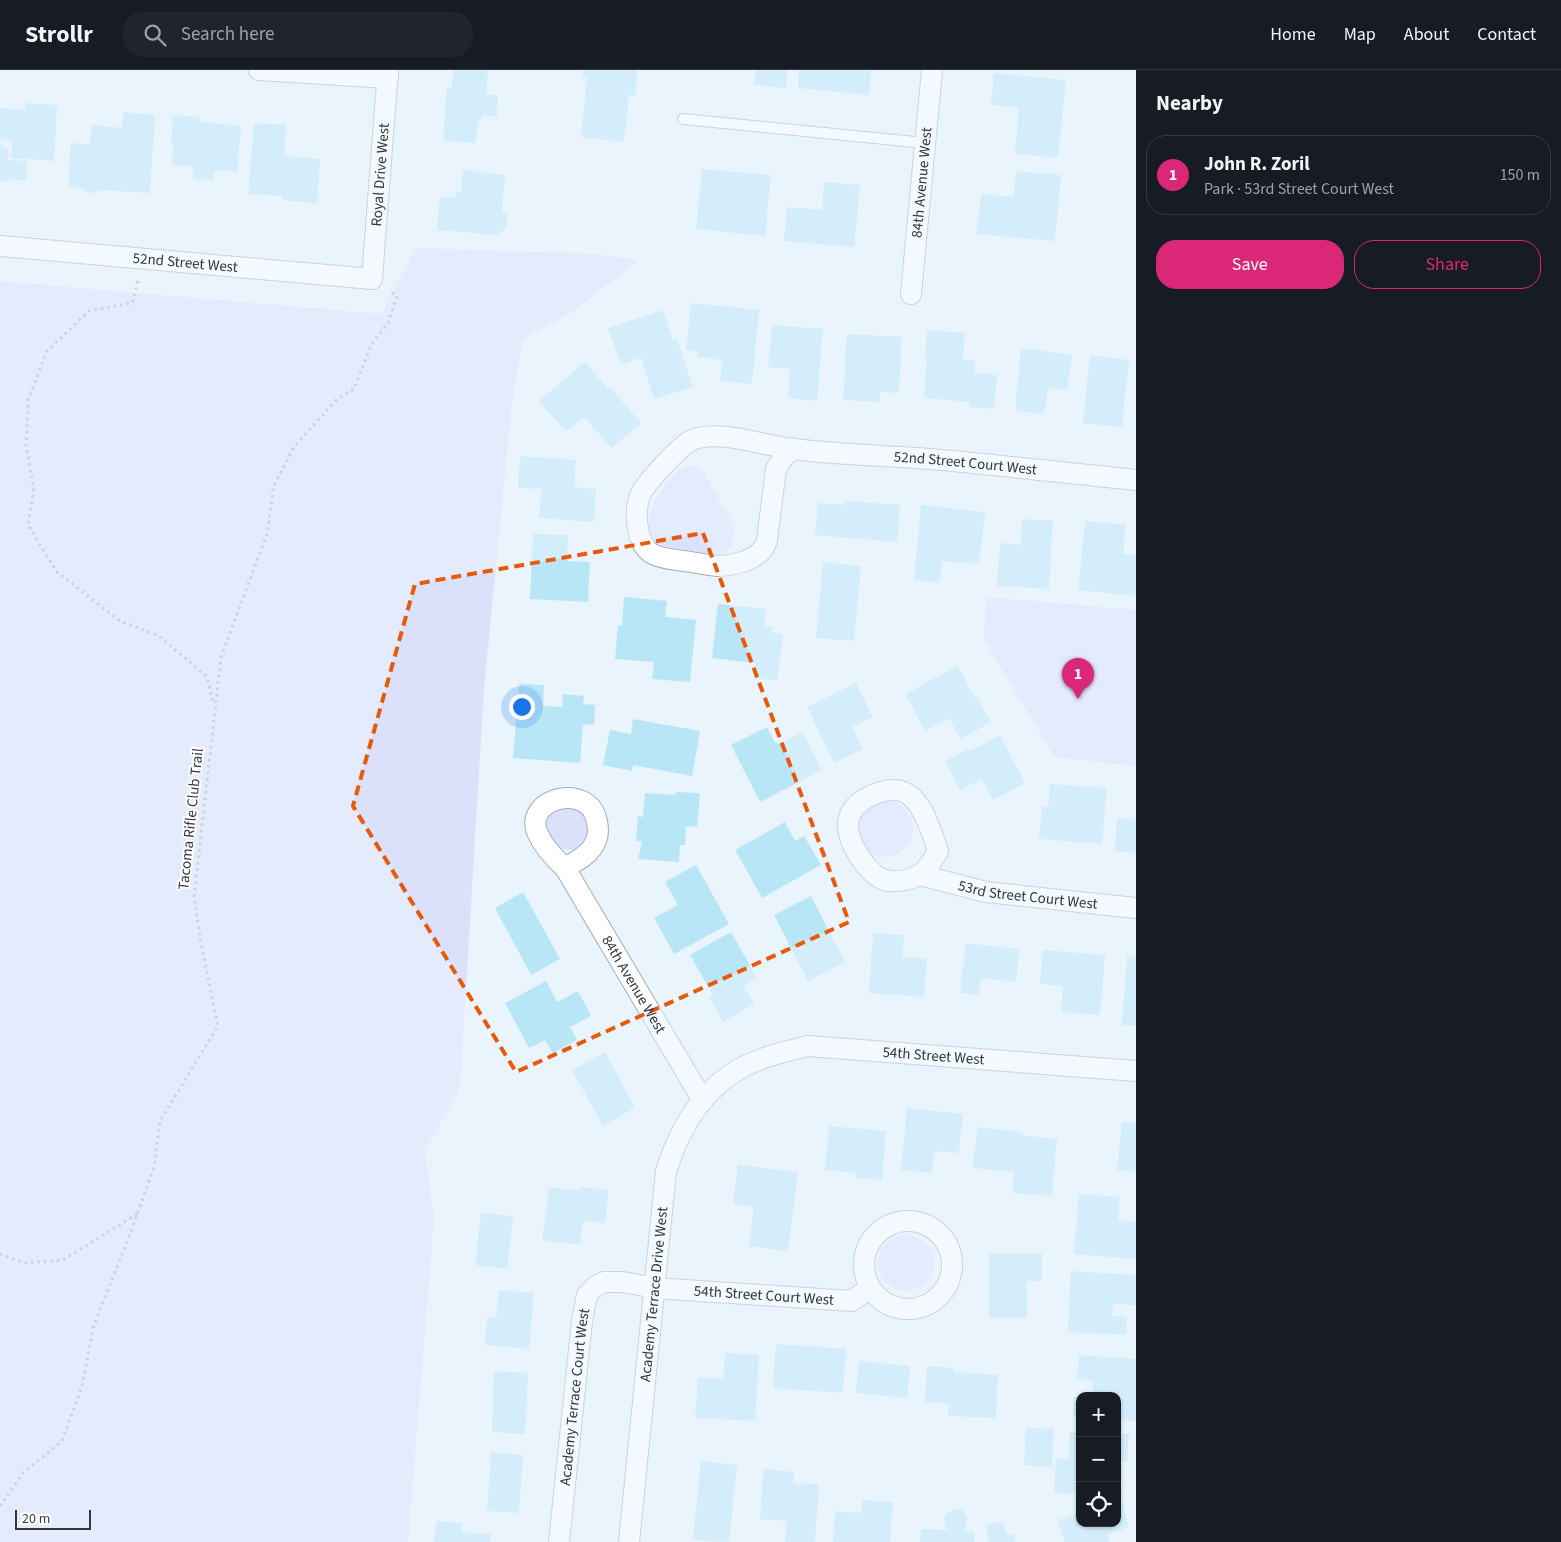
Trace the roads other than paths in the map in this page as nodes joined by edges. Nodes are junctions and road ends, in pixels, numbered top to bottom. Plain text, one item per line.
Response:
1 (259, 70) edge
2 (932, 70) edge
3 (388, 74) edge
4 (683, 119) dead end
5 (925, 143) junction
6 (0, 246) edge
7 (372, 279) joint
8 (911, 294) dead end
9 (794, 449) junction
10 (1136, 480) edge
11 (565, 868) dead end
12 (920, 875) junction
13 (1136, 908) edge
14 (1136, 1071) edge
15 (736, 1072) joint
16 (702, 1099) junction
17 (656, 1288) junction
18 (869, 1288) junction
19 (559, 1542) edge
20 (629, 1542) edge

1 - 3 street
2 - 5 street, 84th Avenue West
3 - 7 street, Royal Drive West
4 - 5 lane
5 - 8 street, 84th Avenue West
6 - 7 street, 52nd Street West
9 - 9 street, 52nd Street Court West
9 - 10 street, 52nd Street Court West
11 - 16 street, 84th Avenue West
12 - 12 street, 53rd Street Court West
12 - 13 street, 53rd Street Court West
14 - 15 street, 54th Street West
15 - 16 street, Academy Terrace Drive West
16 - 17 street, Academy Terrace Drive West
17 - 18 street, 54th Street Court West
17 - 19 street, Academy Terrace Court West
17 - 20 street, Academy Terrace Drive West
18 - 18 street

